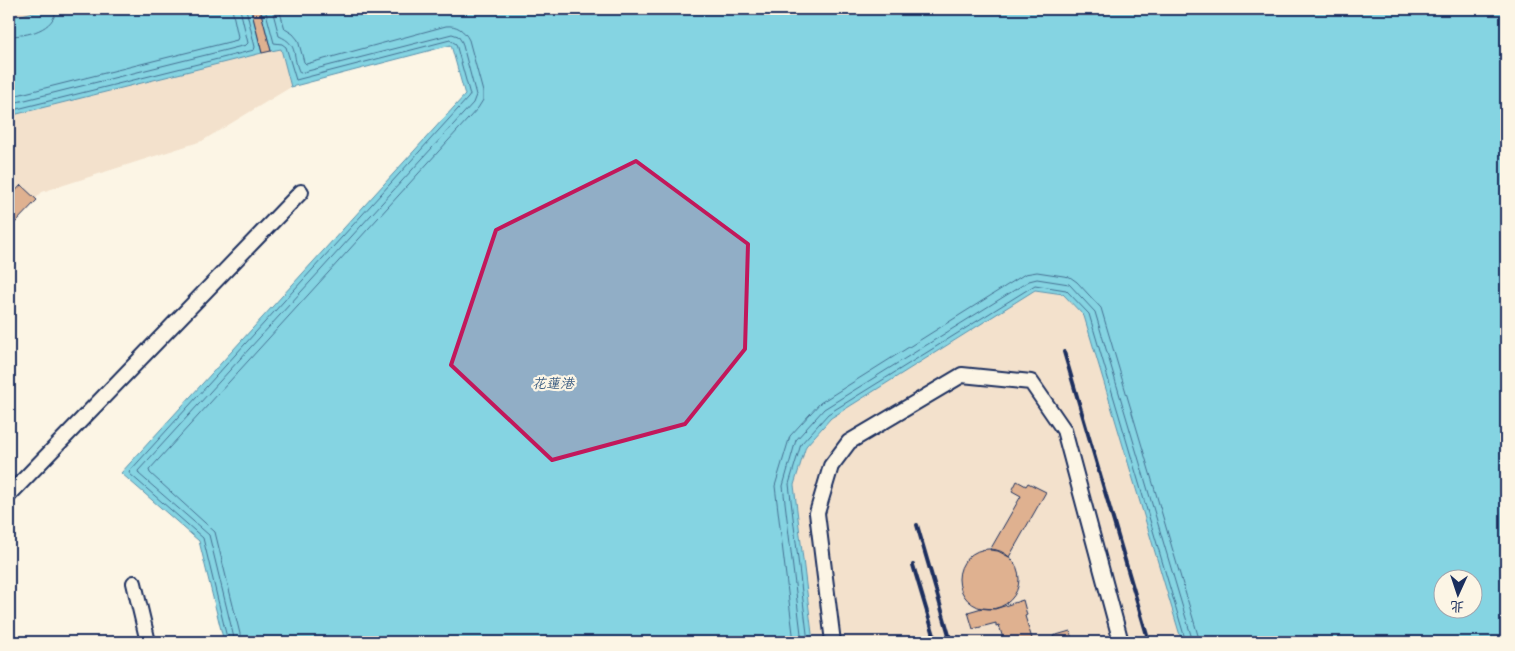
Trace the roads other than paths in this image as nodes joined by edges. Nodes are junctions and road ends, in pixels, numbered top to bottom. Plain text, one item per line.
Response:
1 (301, 192) dead end
2 (9, 495) edge
3 (134, 583) dead end
4 (148, 642) edge
5 (833, 642) edge
6 (1121, 642) edge

1 - 2 lane
3 - 4 lane
5 - 6 lane

